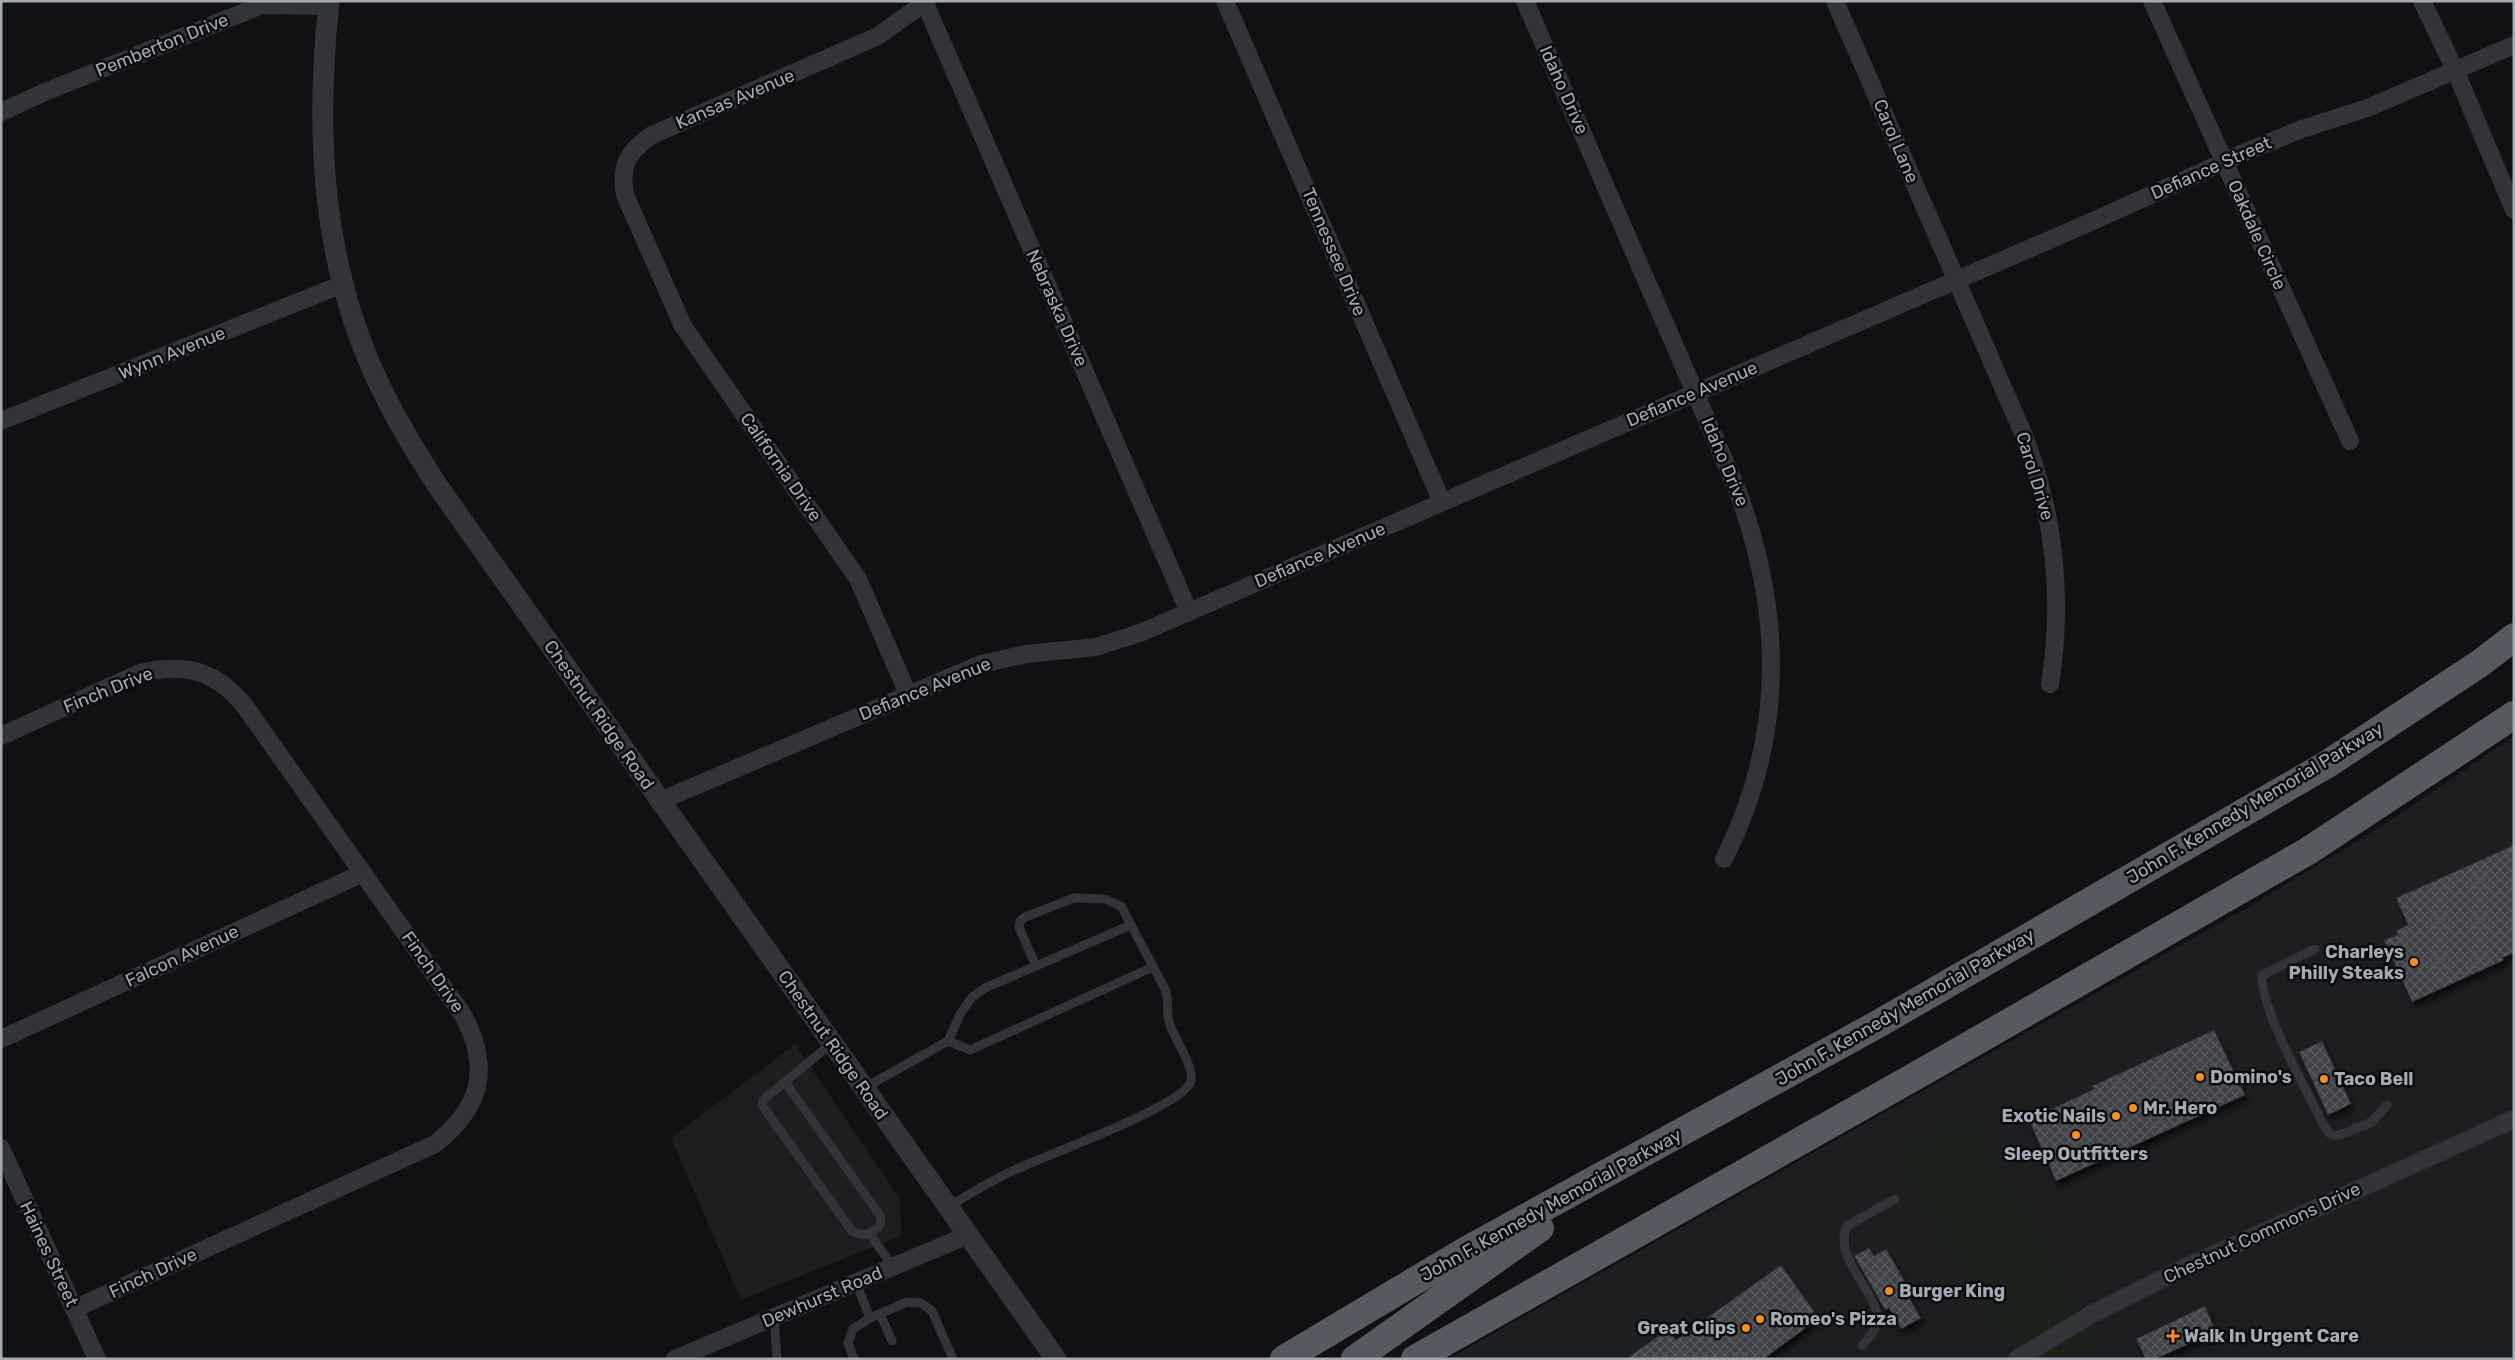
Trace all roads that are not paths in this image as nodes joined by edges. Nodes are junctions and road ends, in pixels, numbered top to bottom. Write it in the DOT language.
graph roads {
  1 [pos="1225,1"];
  2 [pos="1525,1"];
  3 [pos="1836,1"];
  4 [pos="2152,1"];
  5 [pos="2422,1"];
  6 [pos="926,2"];
  7 [pos="328,4"];
  8 [pos="2514,45"];
  9 [pos="2455,70"];
  10 [pos="1,112"];
  11 [pos="2224,161"];
  12 [pos="2514,210"];
  13 [pos="647,244"];
  14 [pos="1964,277"];
  15 [pos="342,284"];
  16 [pos="1696,393"];
  17 [pos="1,421"];
  18 [pos="2350,442"];
  19 [pos="1442,502"];
  20 [pos="1189,612"];
  21 [pos="2514,637"];
  22 [pos="2050,684"];
  23 [pos="908,694"];
  24 [pos="2514,715"];
  25 [pos="1,736"];
  26 [pos="660,801"];
  27 [pos="1724,859"];
  28 [pos="363,873"];
  29 [pos="1131,925"];
  30 [pos="2315,949"];
  31 [pos="1036,966"];
  32 [pos="1153,966"];
  33 [pos="1,1039"];
  34 [pos="948,1041"];
  35 [pos="832,1043"];
  36 [pos="785,1082"];
  37 [pos="864,1088"];
  38 [pos="2387,1105"];
  39 [pos="2514,1119"];
  40 [pos="1682,1132"];
  41 [pos="1,1148"];
  42 [pos="1896,1199"];
  43 [pos="948,1207"];
  44 [pos="870,1234"];
  45 [pos="968,1236"];
  46 [pos="893,1267"];
  47 [pos="856,1283"];
  48 [pos="74,1309"];
  49 [pos="880,1314"];
  50 [pos="774,1317"];
  51 [pos="870,1318"];
  52 [pos="892,1341"];
  53 [pos="1862,1345"];
  54 [pos="97,1359"];
  55 [pos="675,1359"];
  56 [pos="777,1359"];
  57 [pos="854,1359"];
  58 [pos="953,1359"];
  59 [pos="1056,1359"];
  60 [pos="1284,1359"];
  61 [pos="1355,1359"];
  62 [pos="1415,1359"];
  63 [pos="2017,1359"];
  1 -- 19 [label="street, Tennessee Drive"];
  2 -- 16 [label="street, Idaho Drive"];
  3 -- 14 [label="street, Carol Lane"];
  4 -- 11 [label="street, Oakdale Circle"];
  5 -- 9 [label="street"];
  6 -- 13 [label="street, Kansas Avenue"];
  6 -- 20 [label="street, Nebraska Drive"];
  7 -- 10 [label="street, Pemberton Drive"];
  7 -- 15 [label="street, Chestnut Ridge Road"];
  8 -- 9 [label="street, Defiance Street"];
  9 -- 11 [label="street, Defiance Street"];
  9 -- 12 [label="street"];
  11 -- 14 [label="street, Defiance Street"];
  11 -- 18 [label="street, Oakdale Circle"];
  13 -- 23 [label="street, California Drive"];
  14 -- 16 [label="street, Defiance Avenue"];
  14 -- 22 [label="street, Carol Drive"];
  15 -- 17 [label="street, Wynn Avenue"];
  15 -- 26 [label="street, Chestnut Ridge Road"];
  16 -- 19 [label="street, Defiance Avenue"];
  16 -- 27 [label="street, Idaho Drive"];
  19 -- 20 [label="street, Defiance Avenue"];
  20 -- 23 [label="street, Defiance Avenue"];
  21 -- 40 [label="highway, John F. Kennedy Memorial Parkway"];
  23 -- 26 [label="street, Defiance Avenue"];
  24 -- 62 [label="highway"];
  25 -- 28 [label="street, Finch Drive"];
  26 -- 35 [label="street, Chestnut Ridge Road"];
  28 -- 33 [label="street, Falcon Avenue"];
  28 -- 48 [label="street, Finch Drive"];
  29 -- 31 [label="lane"];
  29 -- 31 [label="lane"];
  29 -- 32 [label="lane"];
  30 -- 38 [label="lane"];
  31 -- 34 [label="lane"];
  32 -- 34 [label="lane"];
  32 -- 43 [label="lane"];
  34 -- 37 [label="lane"];
  35 -- 36 [label="lane"];
  35 -- 37 [label="street, Chestnut Ridge Road"];
  36 -- 44 [label="lane"];
  36 -- 44 [label="lane"];
  37 -- 43 [label="street, Chestnut Ridge Road"];
  39 -- 63 [label="street, Chestnut Commons Drive"];
  40 -- 60 [label="highway, John F. Kennedy Memorial Parkway"];
  40 -- 61 [label="highway"];
  41 -- 48 [label="street, Haines Street"];
  42 -- 53 [label="lane"];
  43 -- 45 [label="street, Chestnut Ridge Road"];
  44 -- 46 [label="lane"];
  45 -- 46 [label="street, Dewhurst Road"];
  45 -- 59 [label="street, Chestnut Ridge Road"];
  46 -- 47 [label="street, Dewhurst Road"];
  47 -- 50 [label="street, Dewhurst Road"];
  47 -- 51 [label="lane"];
  48 -- 54 [label="street, Haines Street"];
  49 -- 51 [label="lane"];
  49 -- 52 [label="lane"];
  49 -- 58 [label="lane"];
  50 -- 55 [label="street, Dewhurst Road"];
  50 -- 56 [label="lane"];
  51 -- 57 [label="lane"];
}
